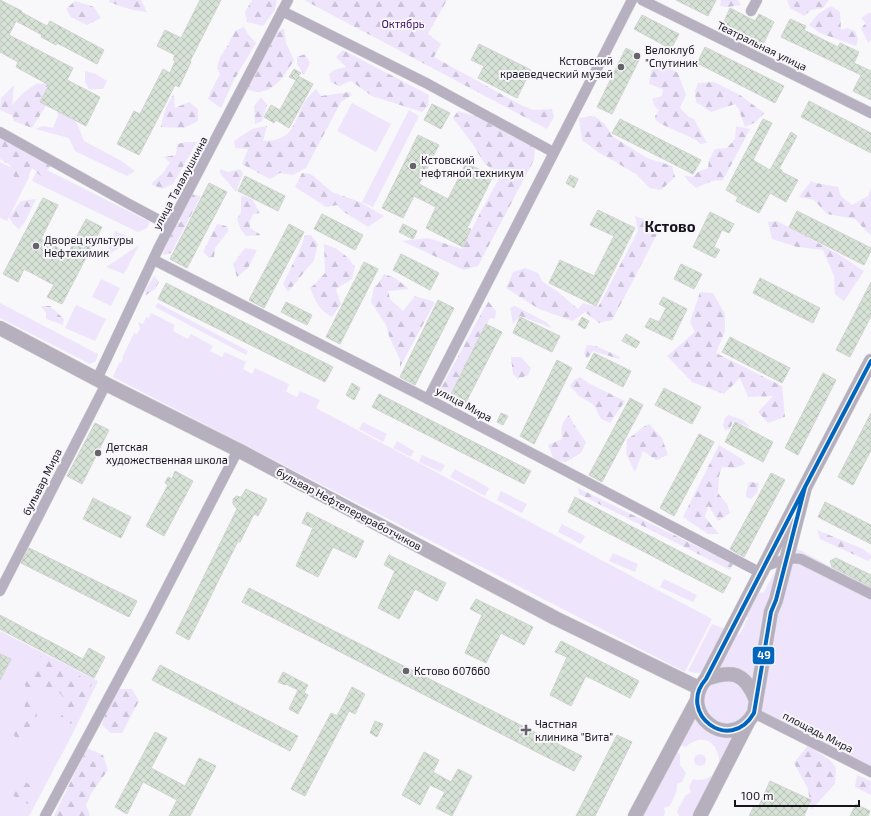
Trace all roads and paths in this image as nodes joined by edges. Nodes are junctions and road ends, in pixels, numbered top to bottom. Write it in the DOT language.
graph roads {
  1 [pos="288,0"];
  2 [pos="632,0"];
  3 [pos="642,0"];
  4 [pos="757,0"];
  5 [pos="282,11"];
  6 [pos="751,11"];
  7 [pos="871,113"];
  8 [pos="0,132"];
  9 [pos="554,152"];
  10 [pos="171,224"];
  11 [pos="154,260"];
  12 [pos="0,328"];
  13 [pos="871,361"];
  14 [pos="101,382"];
  15 [pos="428,399"];
  16 [pos="238,450"];
  17 [pos="805,487"];
  18 [pos="786,559"];
  19 [pos="763,570"];
  20 [pos="752,590"];
  21 [pos="0,591"];
  22 [pos="871,594"];
  23 [pos="771,612"];
  24 [pos="701,689"];
  25 [pos="755,698"];
  26 [pos="751,717"];
  27 [pos="871,772"];
  28 [pos="45,816"];
  29 [pos="636,816"];
  30 [pos="700,816"];
  1 -- 5 [label="street, улица Талалушкина"];
  2 -- 9 [label="street"];
  3 -- 7 [label="street, Театральная улица"];
  4 -- 6 [label="street"];
  5 -- 9 [label="street"];
  5 -- 10 [label="street, улица Талалушкина"];
  8 -- 10 [label="street"];
  9 -- 15 [label="street"];
  10 -- 11 [label="street, улица Талалушкина"];
  11 -- 14 [label="street, улица Талалушкина"];
  11 -- 15 [label="street, улица Мира"];
  12 -- 14 [label="street, бульвар Нефтепереработчиков"];
  13 -- 17 [label="street"];
  14 -- 16 [label="street, бульвар Нефтепереработчиков"];
  14 -- 21 [label="street, бульвар Мира"];
  15 -- 19 [label="street, улица Мира"];
  16 -- 24 [label="street, бульвар Нефтепереработчиков"];
  16 -- 28 [label="street"];
  17 -- 18 [label="street"];
  17 -- 19 [label="street"];
  18 -- 19 [label="street"];
  18 -- 22 [label="street"];
  18 -- 23 [label="street"];
  19 -- 20 [label="street"];
  20 -- 23 [label="street"];
  20 -- 24 [label="street"];
  23 -- 25 [label="street"];
  24 -- 25 [label="street"];
  24 -- 26 [label="street"];
  24 -- 29 [label="street"];
  25 -- 26 [label="street"];
  26 -- 27 [label="street, площадь Мира"];
  26 -- 30 [label="street"];
}
